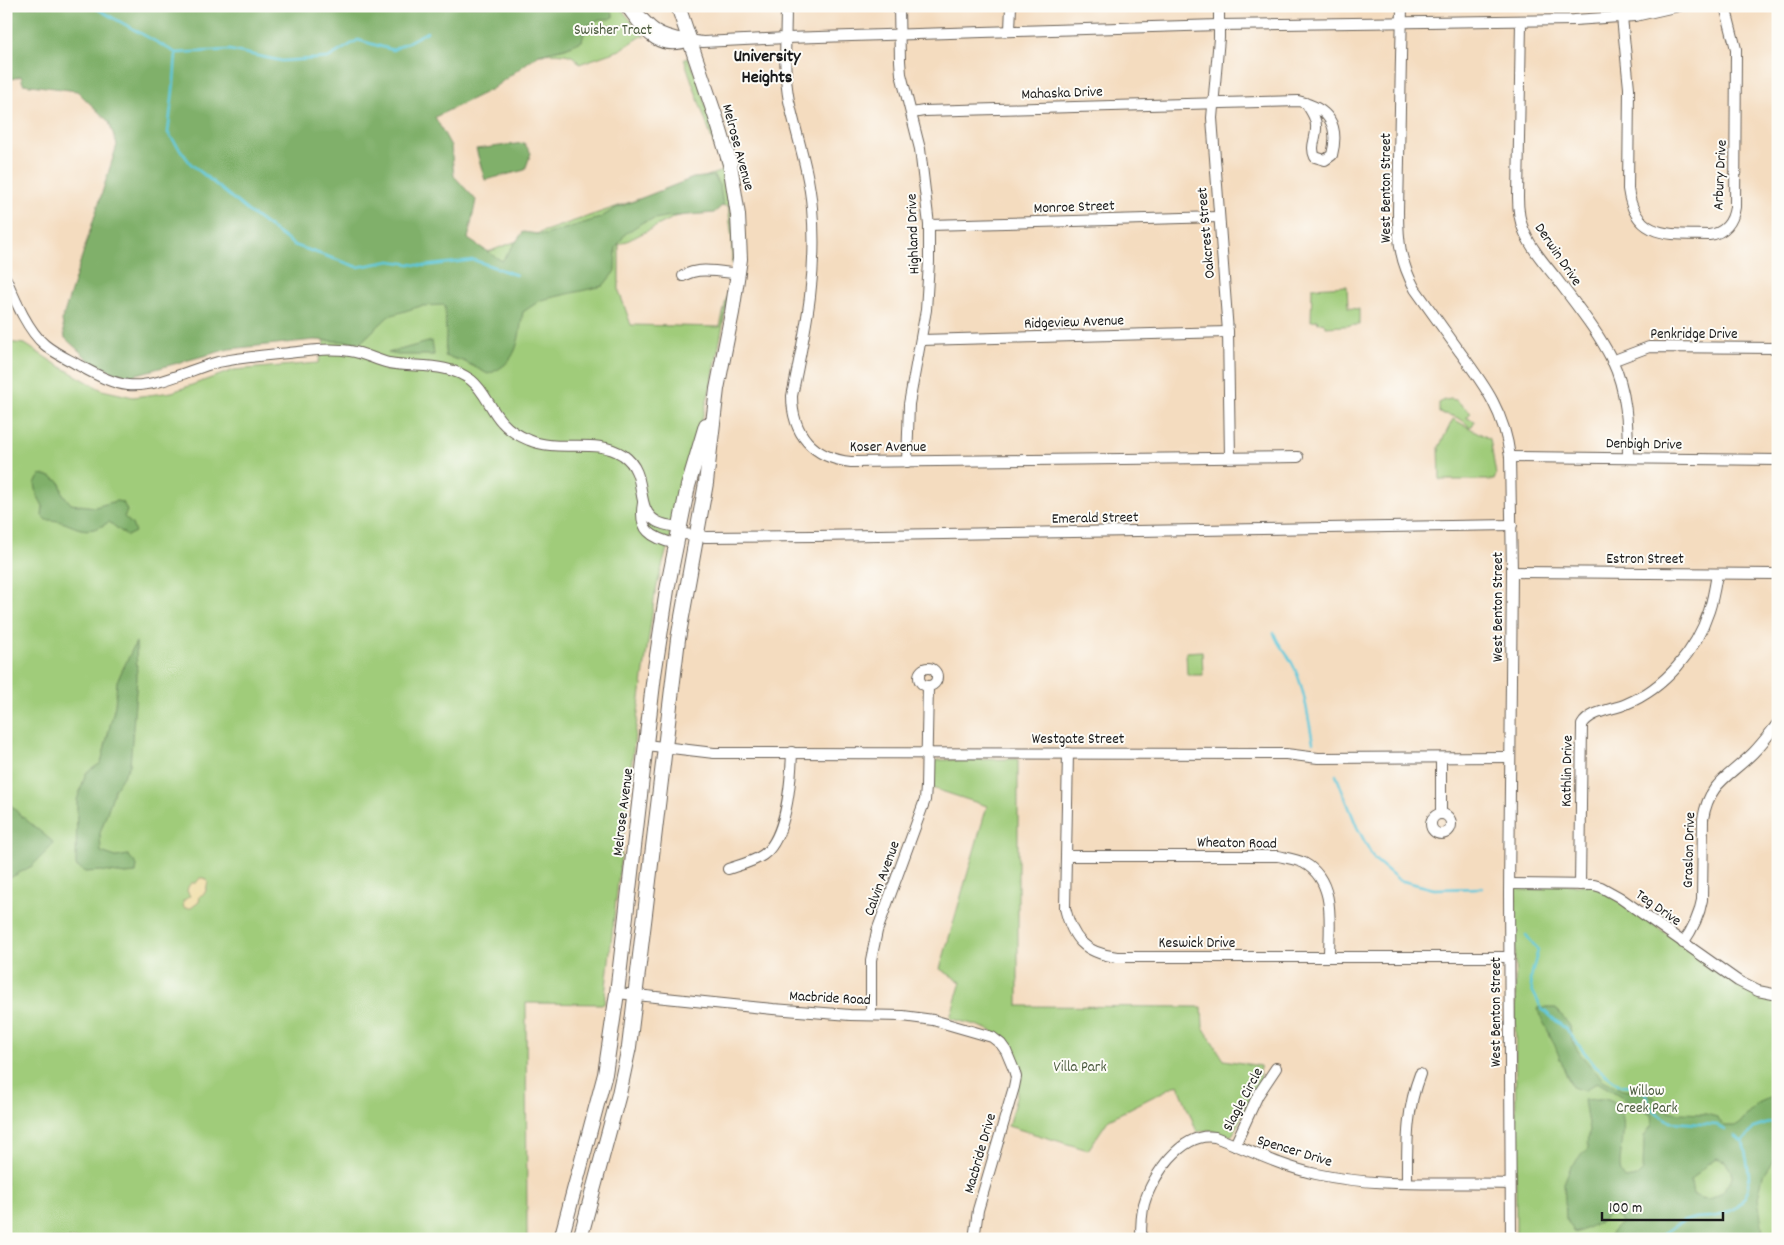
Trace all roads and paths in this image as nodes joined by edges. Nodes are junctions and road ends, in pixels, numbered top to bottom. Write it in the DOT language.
graph roads {
  1 [pos="626,6"];
  2 [pos="678,6"];
  3 [pos="786,6"];
  4 [pos="899,6"];
  5 [pos="1011,6"];
  6 [pos="1219,6"];
  7 [pos="1402,6"];
  8 [pos="1679,6"];
  9 [pos="1725,6"];
  10 [pos="1622,17"];
  11 [pos="1521,22"];
  12 [pos="1402,24"];
  13 [pos="1219,25"];
  14 [pos="1010,30"];
  15 [pos="899,34"];
  16 [pos="786,38"];
  17 [pos="690,41"];
  18 [pos="1212,102"];
  19 [pos="1306,103"];
  20 [pos="912,113"];
  21 [pos="1219,217"];
  22 [pos="929,225"];
  23 [pos="739,274"];
  24 [pos="682,276"];
  25 [pos="6,280"];
  26 [pos="1228,332"];
  27 [pos="921,340"];
  28 [pos="1778,348"];
  29 [pos="1612,361"];
  30 [pos="717,389"];
  31 [pos="1230,457"];
  32 [pos="1298,457"];
  33 [pos="1510,457"];
  34 [pos="1628,458"];
  35 [pos="1778,460"];
  36 [pos="907,462"];
  37 [pos="643,502"];
  38 [pos="1512,525"];
  39 [pos="677,535"];
  40 [pos="696,536"];
  41 [pos="1512,572"];
  42 [pos="1717,574"];
  43 [pos="1778,574"];
  44 [pos="928,686"];
  45 [pos="1778,723"];
  46 [pos="646,745"];
  47 [pos="665,747"];
  48 [pos="792,752"];
  49 [pos="927,753"];
  50 [pos="1068,753"];
  51 [pos="1510,757"];
  52 [pos="1441,758"];
  53 [pos="1441,813"];
  54 [pos="1067,856"];
  55 [pos="728,869"];
  56 [pos="1510,884"];
  57 [pos="1580,885"];
  58 [pos="1683,943"];
  59 [pos="1329,957"];
  60 [pos="1510,957"];
  61 [pos="617,993"];
  62 [pos="636,995"];
  63 [pos="1778,995"];
  64 [pos="870,1015"];
  65 [pos="1276,1068"];
  66 [pos="1420,1074"];
  67 [pos="1016,1076"];
  68 [pos="1235,1145"];
  69 [pos="1407,1183"];
  70 [pos="1510,1184"];
  71 [pos="561,1239"];
  72 [pos="580,1239"];
  73 [pos="974,1239"];
  74 [pos="1141,1239"];
  75 [pos="1511,1239"];
  1 -- 17 [label="street"];
  2 -- 17 [label="main road, Melrose Avenue"];
  3 -- 16 [label="street, Koser Avenue"];
  4 -- 15 [label="street, Highland Drive"];
  5 -- 14 [label="street"];
  6 -- 13 [label="street, Oakcrest Street"];
  7 -- 12 [label="street, West Benton Street"];
  8 -- 10 [label="street"];
  9 -- 10 [label="street, Arbury Drive"];
  10 -- 11 [label="street"];
  11 -- 12 [label="street"];
  11 -- 29 [label="street, Derwin Drive"];
  12 -- 13 [label="street"];
  12 -- 33 [label="street, West Benton Street"];
  13 -- 14 [label="street"];
  13 -- 18 [label="street, Oakcrest Street"];
  14 -- 15 [label="street"];
  15 -- 16 [label="street"];
  15 -- 20 [label="street, Highland Drive"];
  16 -- 17 [label="street"];
  16 -- 36 [label="street, Koser Avenue"];
  17 -- 23 [label="main road, Melrose Avenue"];
  18 -- 19 [label="street, Mahaska Drive"];
  18 -- 20 [label="street, Mahaska Drive"];
  18 -- 21 [label="street, Oakcrest Street"];
  19 -- 19 [label="street"];
  20 -- 22 [label="street, Highland Drive"];
  21 -- 22 [label="street, Monroe Street"];
  21 -- 26 [label="street, Oakcrest Street"];
  22 -- 27 [label="street, Highland Drive"];
  23 -- 24 [label="street"];
  23 -- 30 [label="main road, Melrose Avenue"];
  25 -- 37 [label="street"];
  26 -- 27 [label="street, Ridgeview Avenue"];
  26 -- 31 [label="street, Oakcrest Street"];
  27 -- 36 [label="street, Highland Drive"];
  28 -- 29 [label="street, Penkridge Drive"];
  29 -- 34 [label="street, Derwin Drive"];
  30 -- 39 [label="main road, Melrose Avenue"];
  30 -- 40 [label="main road, Melrose Avenue"];
  31 -- 32 [label="street, Koser Avenue"];
  31 -- 36 [label="street, Koser Avenue"];
  33 -- 34 [label="street, Denbigh Drive"];
  33 -- 38 [label="street, West Benton Street"];
  34 -- 35 [label="street, Denbigh Drive"];
  37 -- 39 [label="street"];
  37 -- 39 [label="street"];
  38 -- 40 [label="street, Emerald Street"];
  38 -- 41 [label="street, West Benton Street"];
  39 -- 40 [label="street, Emerald Street"];
  39 -- 46 [label="main road, Melrose Avenue"];
  40 -- 47 [label="main road, Melrose Avenue"];
  41 -- 42 [label="street, Estron Street"];
  41 -- 51 [label="street, West Benton Street"];
  42 -- 43 [label="street, Estron Street"];
  42 -- 57 [label="street, Kathlin Drive"];
  44 -- 49 [label="street, Calvin Avenue"];
  45 -- 58 [label="street, Graslon Drive"];
  46 -- 47 [label="street, Westgate Street"];
  46 -- 61 [label="main road, Melrose Avenue"];
  47 -- 48 [label="street, Westgate Street"];
  47 -- 62 [label="main road, Melrose Avenue"];
  48 -- 49 [label="street, Westgate Street"];
  48 -- 55 [label="street"];
  49 -- 50 [label="street, Westgate Street"];
  49 -- 64 [label="street, Calvin Avenue"];
  50 -- 52 [label="street, Westgate Street"];
  50 -- 54 [label="street, Keswick Drive"];
  51 -- 52 [label="street, Westgate Street"];
  51 -- 56 [label="street, West Benton Street"];
  52 -- 53 [label="street"];
  54 -- 59 [label="street, Wheaton Road"];
  54 -- 59 [label="street, Keswick Drive"];
  56 -- 57 [label="street, Teg Drive"];
  56 -- 60 [label="street, West Benton Street"];
  57 -- 58 [label="street, Teg Drive"];
  58 -- 63 [label="street, Teg Drive"];
  59 -- 60 [label="street, Keswick Drive"];
  60 -- 70 [label="street, West Benton Street"];
  61 -- 62 [label="street, Macbride Road"];
  61 -- 71 [label="main road, Melrose Avenue"];
  62 -- 64 [label="street, Macbride Road"];
  62 -- 72 [label="main road, Melrose Avenue"];
  64 -- 67 [label="street, Macbride Road"];
  65 -- 68 [label="street, Slagle Circle"];
  66 -- 69 [label="street"];
  67 -- 73 [label="street, Macbride Drive"];
  68 -- 69 [label="street, Spencer Drive"];
  68 -- 74 [label="street, Spencer Drive"];
  69 -- 70 [label="street, Spencer Drive"];
  70 -- 75 [label="street, West Benton Street"];
}
